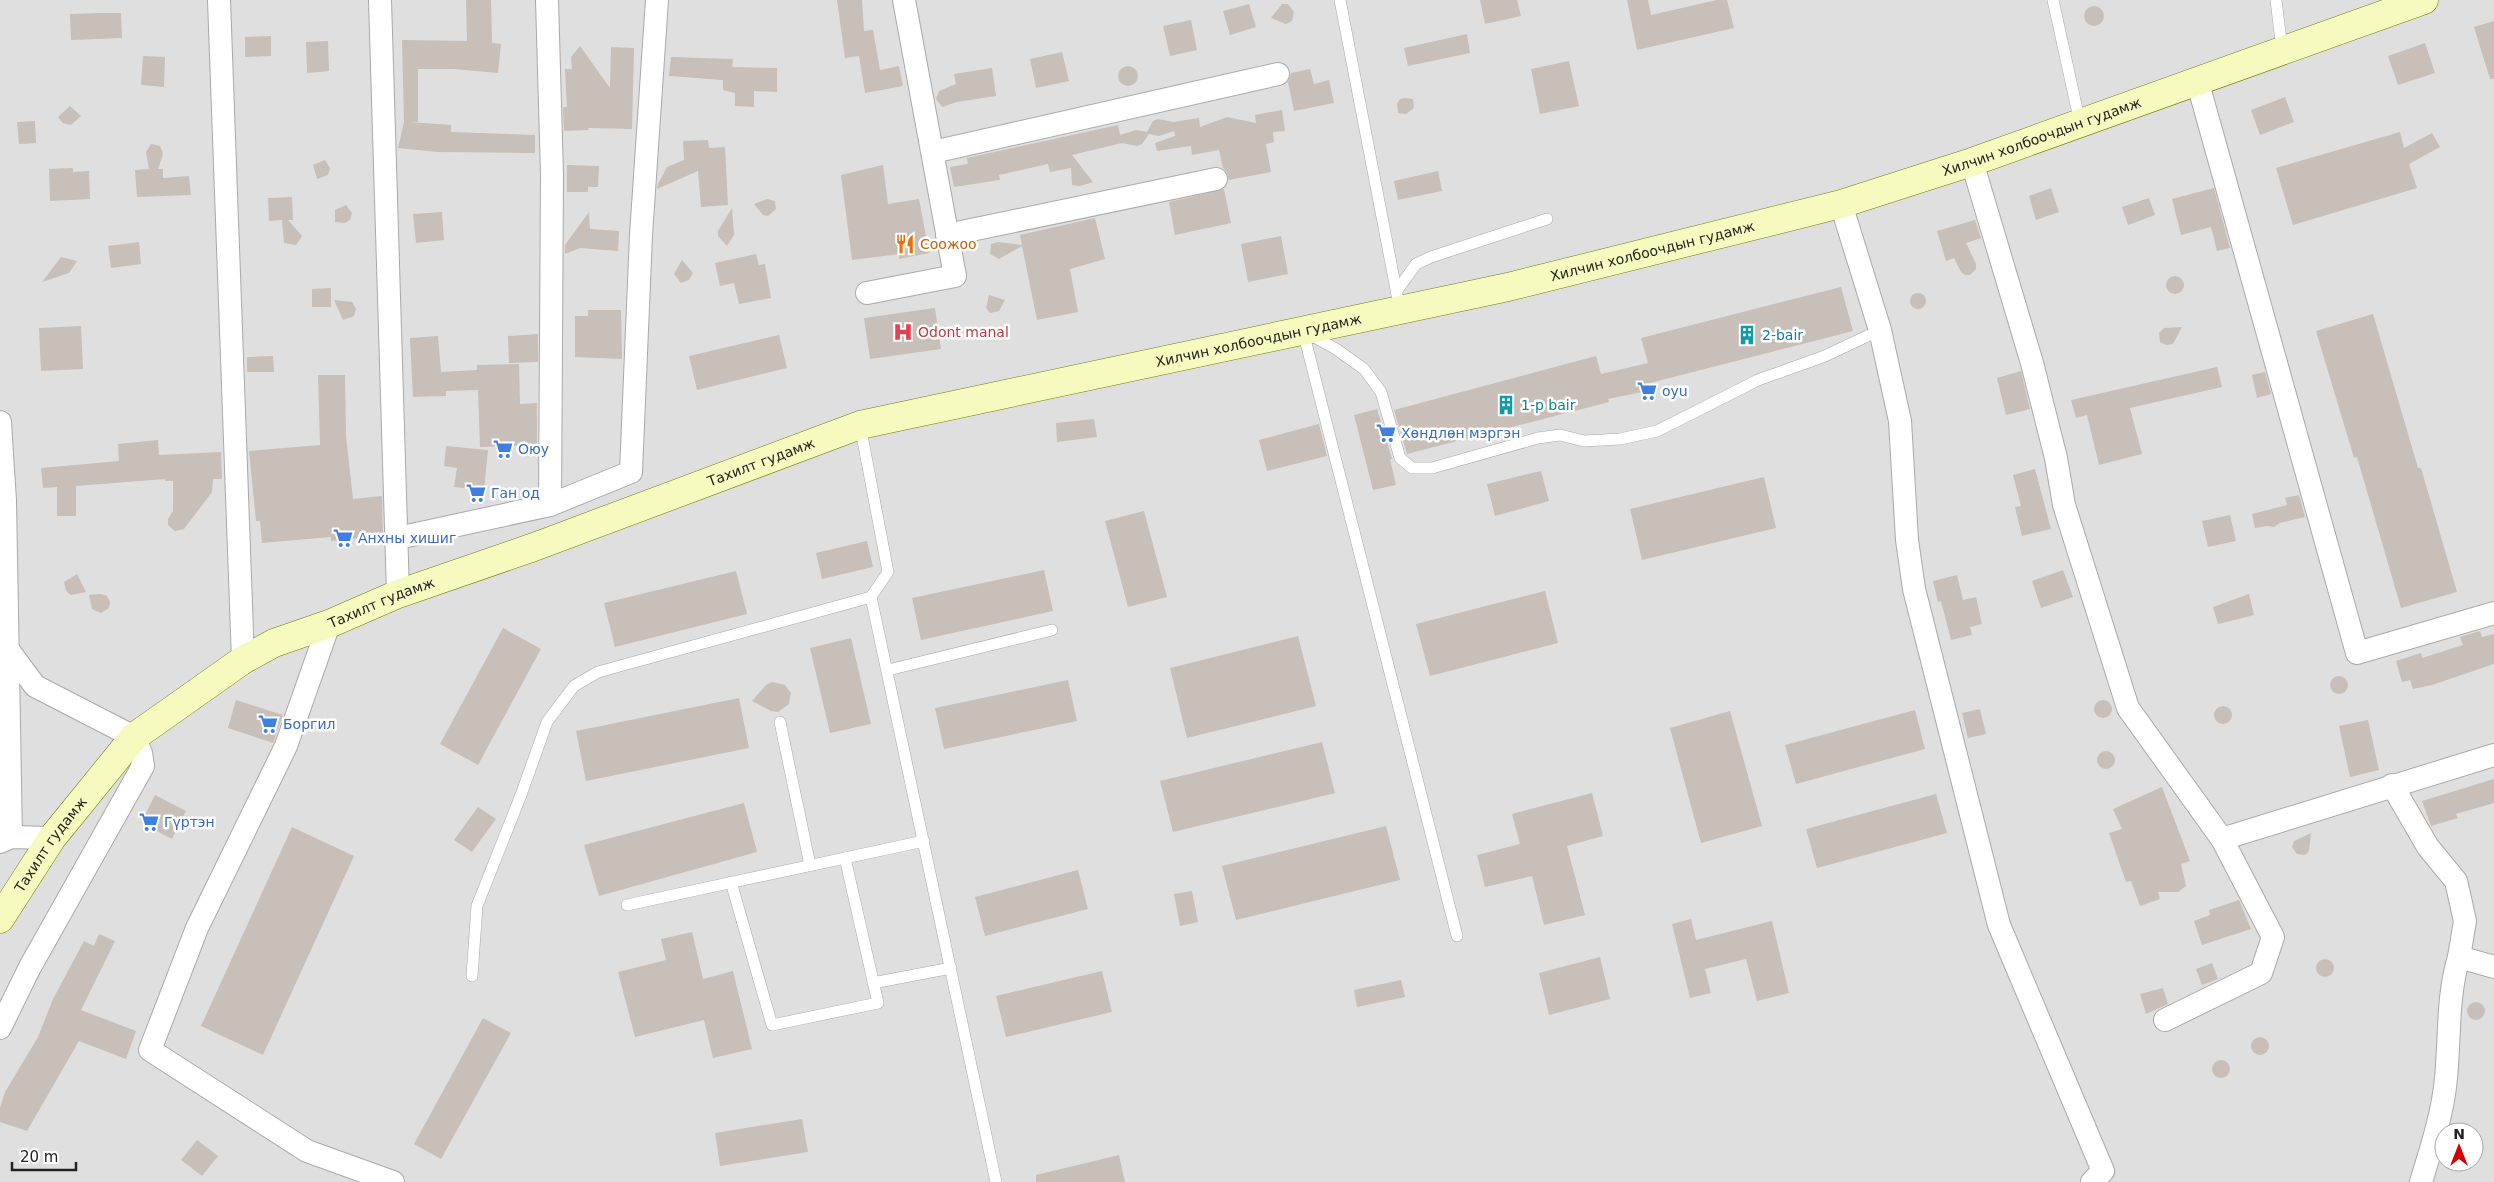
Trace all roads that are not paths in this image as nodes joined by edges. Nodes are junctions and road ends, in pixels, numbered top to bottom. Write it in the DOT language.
graph roads {
  1 [pos="219,0"];
  2 [pos="380,0"];
  3 [pos="547,0"];
  4 [pos="657,0"];
  5 [pos="904,0"];
  6 [pos="1340,0"];
  7 [pos="2053,0"];
  8 [pos="2276,0"];
  9 [pos="2424,0"];
  10 [pos="2282,52"];
  11 [pos="1278,74"];
  12 [pos="2197,80"];
  13 [pos="2080,123"];
  14 [pos="933,152"];
  15 [pos="1972,162"];
  16 [pos="1216,179"];
  17 [pos="1841,204"];
  18 [pos="1547,219"];
  19 [pos="947,235"];
  20 [pos="867,293"];
  21 [pos="1398,301"];
  22 [pos="1880,330"];
  23 [pos="1303,331"];
  24 [pos="0,422"];
  25 [pos="860,425"];
  26 [pos="3,498"];
  27 [pos="550,506"];
  28 [pos="398,538"];
  29 [pos="398,594"];
  30 [pos="871,597"];
  31 [pos="2494,613"];
  32 [pos="330,624"];
  33 [pos="1052,630"];
  34 [pos="9,651"];
  35 [pos="243,660"];
  36 [pos="888,670"];
  37 [pos="780,722"];
  38 [pos="134,737"];
  39 [pos="2494,755"];
  40 [pos="2392,785"];
  41 [pos="52,838"];
  42 [pos="6,839"];
  43 [pos="924,840"];
  44 [pos="2222,840"];
  45 [pos="845,858"];
  46 [pos="810,865"];
  47 [pos="731,882"];
  48 [pos="627,905"];
  49 [pos="0,919"];
  50 [pos="1456,936"];
  51 [pos="2459,957"];
  52 [pos="2494,967"];
  53 [pos="951,968"];
  54 [pos="472,976"];
  55 [pos="873,983"];
  56 [pos="2165,1020"];
  57 [pos="0,1028"];
  58 [pos="2099,1178"];
  59 [pos="393,1182"];
  60 [pos="996,1182"];
  61 [pos="2421,1182"];
  1 -- 35 [label="street"];
  2 -- 28 [label="street"];
  3 -- 27 [label="street"];
  4 -- 27 [label="street"];
  5 -- 14 [label="street"];
  6 -- 21 [label="lane"];
  7 -- 13 [label="lane"];
  8 -- 10 [label="lane"];
  9 -- 10 [label="main road, Хилчин холбоочдын гудамж"];
  10 -- 12 [label="main road, Хилчин холбоочдын гудамж"];
  11 -- 14 [label="street"];
  12 -- 13 [label="main road, Хилчин холбоочдын гудамж"];
  12 -- 31 [label="street"];
  13 -- 15 [label="main road, Хилчин холбоочдын гудамж"];
  14 -- 19 [label="street"];
  15 -- 17 [label="main road, Хилчин холбоочдын гудамж"];
  15 -- 44 [label="street"];
  16 -- 19 [label="street"];
  17 -- 21 [label="main road, Хилчин холбоочдын гудамж"];
  17 -- 22 [label="street"];
  18 -- 21 [label="lane"];
  19 -- 20 [label="street"];
  21 -- 23 [label="main road, Хилчин холбоочдын гудамж"];
  22 -- 23 [label="lane"];
  22 -- 58 [label="street"];
  23 -- 25 [label="main road, Хилчин холбоочдын гудамж"];
  23 -- 50 [label="lane"];
  24 -- 26 [label="street"];
  25 -- 29 [label="main road, Тахилт гудамж"];
  25 -- 30 [label="lane"];
  26 -- 34 [label="street"];
  27 -- 28 [label="street"];
  28 -- 29 [label="street"];
  29 -- 32 [label="main road, Тахилт гудамж"];
  30 -- 36 [label="lane"];
  30 -- 54 [label="lane"];
  32 -- 35 [label="main road, Тахилт гудамж"];
  32 -- 59 [label="street"];
  33 -- 36 [label="lane"];
  34 -- 38 [label="street"];
  34 -- 42 [label="street"];
  35 -- 38 [label="main road, Тахилт гудамж"];
  36 -- 43 [label="lane"];
  37 -- 46 [label="lane"];
  38 -- 41 [label="main road, Тахилт гудамж"];
  38 -- 57 [label="street"];
  39 -- 40 [label="street"];
  40 -- 44 [label="street"];
  40 -- 51 [label="street"];
  41 -- 42 [label="street"];
  41 -- 49 [label="main road, Тахилт гудамж"];
  43 -- 45 [label="lane"];
  43 -- 53 [label="lane"];
  44 -- 56 [label="street"];
  45 -- 46 [label="lane"];
  45 -- 55 [label="lane"];
  46 -- 47 [label="lane"];
  47 -- 48 [label="lane"];
  47 -- 55 [label="lane"];
  51 -- 52 [label="street"];
  51 -- 61 [label="street"];
  53 -- 55 [label="lane"];
  53 -- 60 [label="lane"];
}
